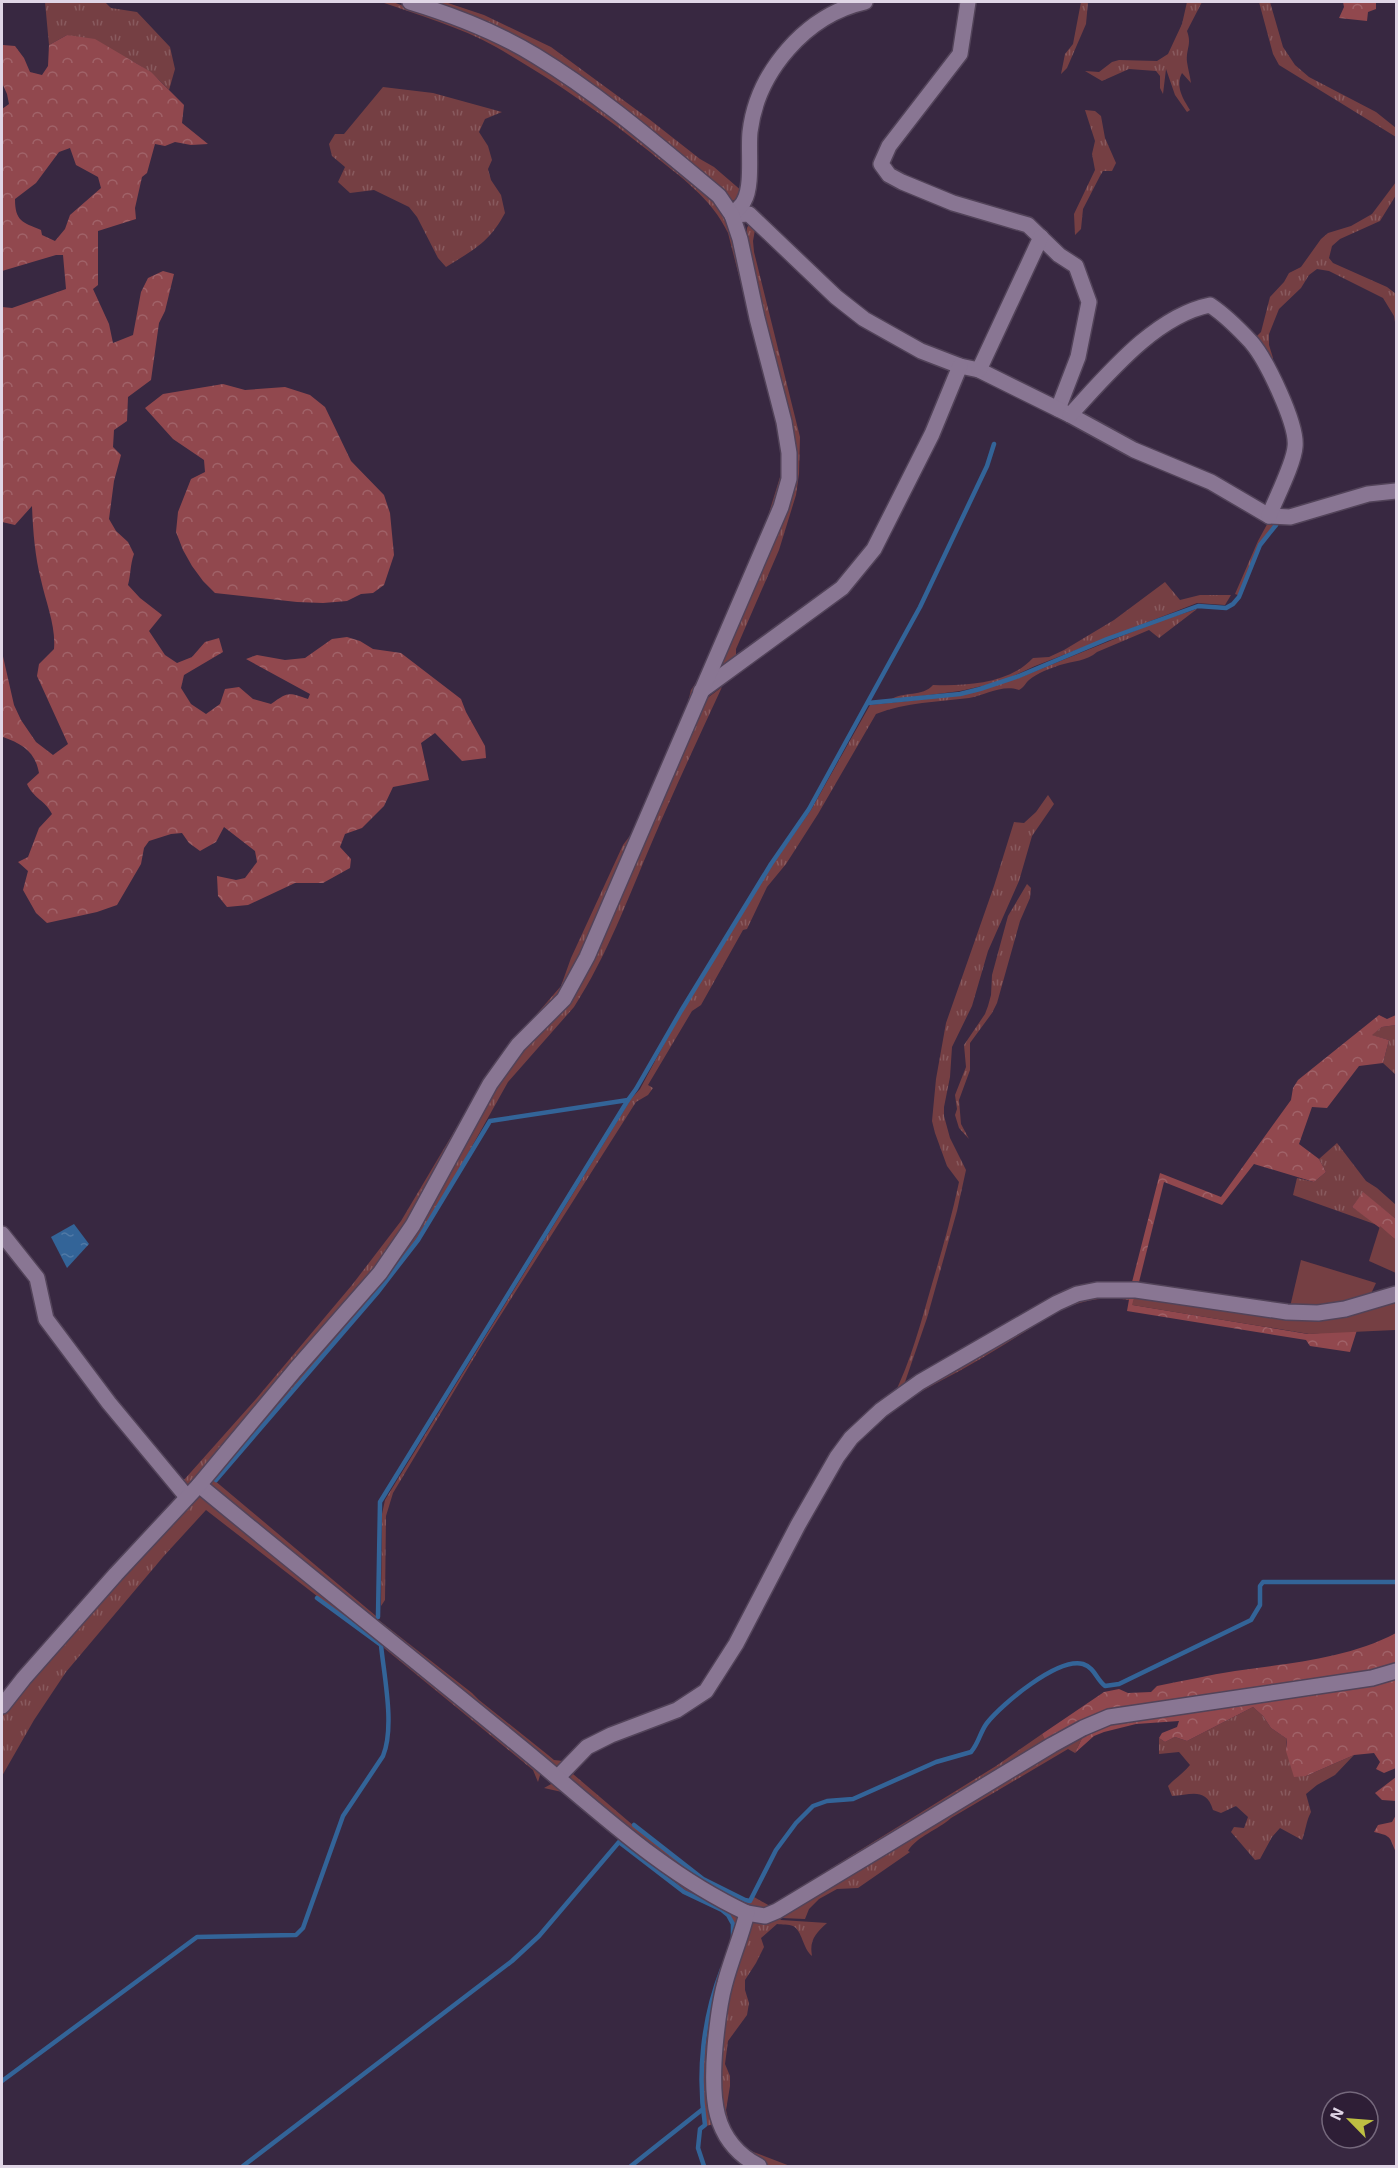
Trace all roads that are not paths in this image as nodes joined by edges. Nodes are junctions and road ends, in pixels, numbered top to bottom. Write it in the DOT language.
graph roads {
  1 [pos="410,2"];
  2 [pos="865,2"];
  3 [pos="968,2"];
  4 [pos="732,215"];
  5 [pos="1041,237"];
  6 [pos="960,366"];
  7 [pos="979,370"];
  8 [pos="1064,412"];
  9 [pos="1396,490"];
  10 [pos="1269,516"];
  11 [pos="701,691"];
  12 [pos="2,1234"];
  13 [pos="1396,1294"];
  14 [pos="199,1485"];
  15 [pos="187,1497"];
  16 [pos="1396,1671"];
  17 [pos="2,1706"];
  18 [pos="558,1778"];
  19 [pos="747,1913"];
  20 [pos="759,2166"];
  1 -- 4 [label="street"];
  2 -- 4 [label="street"];
  3 -- 5 [label="street"];
  4 -- 6 [label="street"];
  4 -- 11 [label="street"];
  5 -- 7 [label="street"];
  5 -- 8 [label="street"];
  6 -- 7 [label="street"];
  6 -- 11 [label="street"];
  7 -- 8 [label="street"];
  8 -- 10 [label="street"];
  8 -- 10 [label="street"];
  9 -- 10 [label="street"];
  11 -- 14 [label="street"];
  12 -- 15 [label="street"];
  13 -- 18 [label="street"];
  14 -- 15 [label="street"];
  14 -- 18 [label="street"];
  15 -- 17 [label="street"];
  16 -- 19 [label="street"];
  18 -- 19 [label="street"];
  19 -- 20 [label="street"];
}
